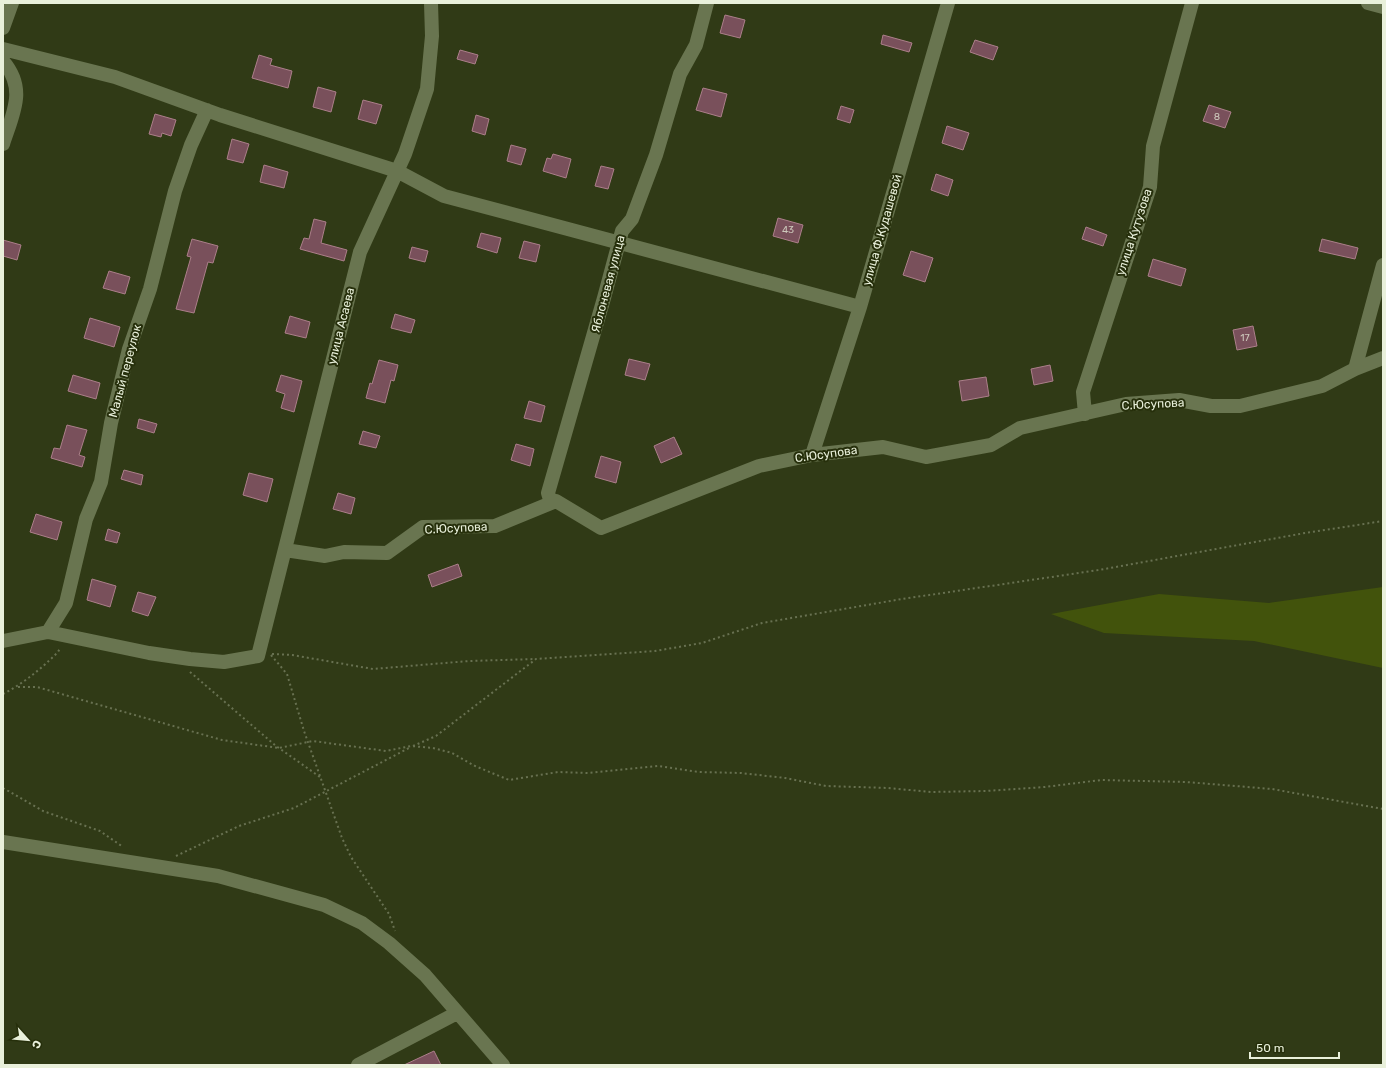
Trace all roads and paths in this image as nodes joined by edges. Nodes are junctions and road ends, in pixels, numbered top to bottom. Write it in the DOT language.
graph roads {
  1 [pos="12,3"];
  2 [pos="431,3"];
  3 [pos="708,3"];
  4 [pos="948,3"];
  5 [pos="1192,3"];
  6 [pos="1368,3"];
  7 [pos="1383,7"];
  8 [pos="3,28"];
  9 [pos="3,49"];
  10 [pos="3,61"];
  11 [pos="207,110"];
  12 [pos="3,144"];
  13 [pos="397,171"];
  14 [pos="618,242"];
  15 [pos="1383,265"];
  16 [pos="860,307"];
  17 [pos="1383,358"];
  18 [pos="1355,369"];
  19 [pos="1085,414"];
  20 [pos="812,455"];
  21 [pos="551,503"];
  22 [pos="1383,521"];
  23 [pos="285,550"];
  24 [pos="48,632"];
  25 [pos="65,636"];
  26 [pos="3,641"];
  27 [pos="265,655"];
  28 [pos="536,659"];
  29 [pos="184,668"];
  30 [pos="18,687"];
  31 [pos="3,694"];
  32 [pos="308,743"];
  33 [pos="411,746"];
  34 [pos="279,748"];
  35 [pos="320,777"];
  36 [pos="3,788"];
  37 [pos="325,791"];
  38 [pos="1383,809"];
  39 [pos="3,842"];
  40 [pos="138,863"];
  41 [pos="157,866"];
  42 [pos="389,943"];
  43 [pos="457,1013"];
  44 [pos="358,1065"];
  45 [pos="503,1065"];
  1 -- 8 [label="street"];
  2 -- 13 [label="street, улица Асаева"];
  3 -- 14 [label="street, Яблоневая улица"];
  4 -- 16 [label="street, улица Ф.Кудашевой"];
  5 -- 19 [label="street, улица Кутузова"];
  6 -- 7 [label="street"];
  9 -- 11 [label="street"];
  10 -- 12 [label="street"];
  11 -- 13 [label="street"];
  11 -- 24 [label="street, Малый переулок"];
  13 -- 14 [label="street"];
  13 -- 23 [label="street, улица Асаева"];
  14 -- 16 [label="street"];
  14 -- 21 [label="street, Яблоневая улица"];
  15 -- 18 [label="street"];
  16 -- 20 [label="street, улица Ф.Кудашевой"];
  17 -- 18 [label="street, С.Юсупова"];
  18 -- 19 [label="street, С.Юсупова"];
  19 -- 20 [label="street, С.Юсупова"];
  20 -- 21 [label="street, С.Юсупова"];
  21 -- 23 [label="street, С.Юсупова"];
  22 -- 28 [label="path"];
  23 -- 27 [label="street, улица Асаева"];
  24 -- 25 [label="street"];
  24 -- 26 [label="street"];
  25 -- 27 [label="street"];
  25 -- 30 [label="path"];
  27 -- 28 [label="path"];
  27 -- 32 [label="path"];
  28 -- 33 [label="path"];
  29 -- 34 [label="path"];
  30 -- 31 [label="path"];
  30 -- 34 [label="path"];
  32 -- 33 [label="path"];
  32 -- 34 [label="path"];
  32 -- 35 [label="path"];
  33 -- 37 [label="path"];
  33 -- 38 [label="path"];
  34 -- 35 [label="path"];
  35 -- 37 [label="path"];
  36 -- 40 [label="path"];
  37 -- 41 [label="path"];
  37 -- 42 [label="path"];
  39 -- 40 [label="street"];
  40 -- 41 [label="street"];
  41 -- 42 [label="street"];
  42 -- 43 [label="street"];
  43 -- 44 [label="street"];
  43 -- 45 [label="street"];
}
